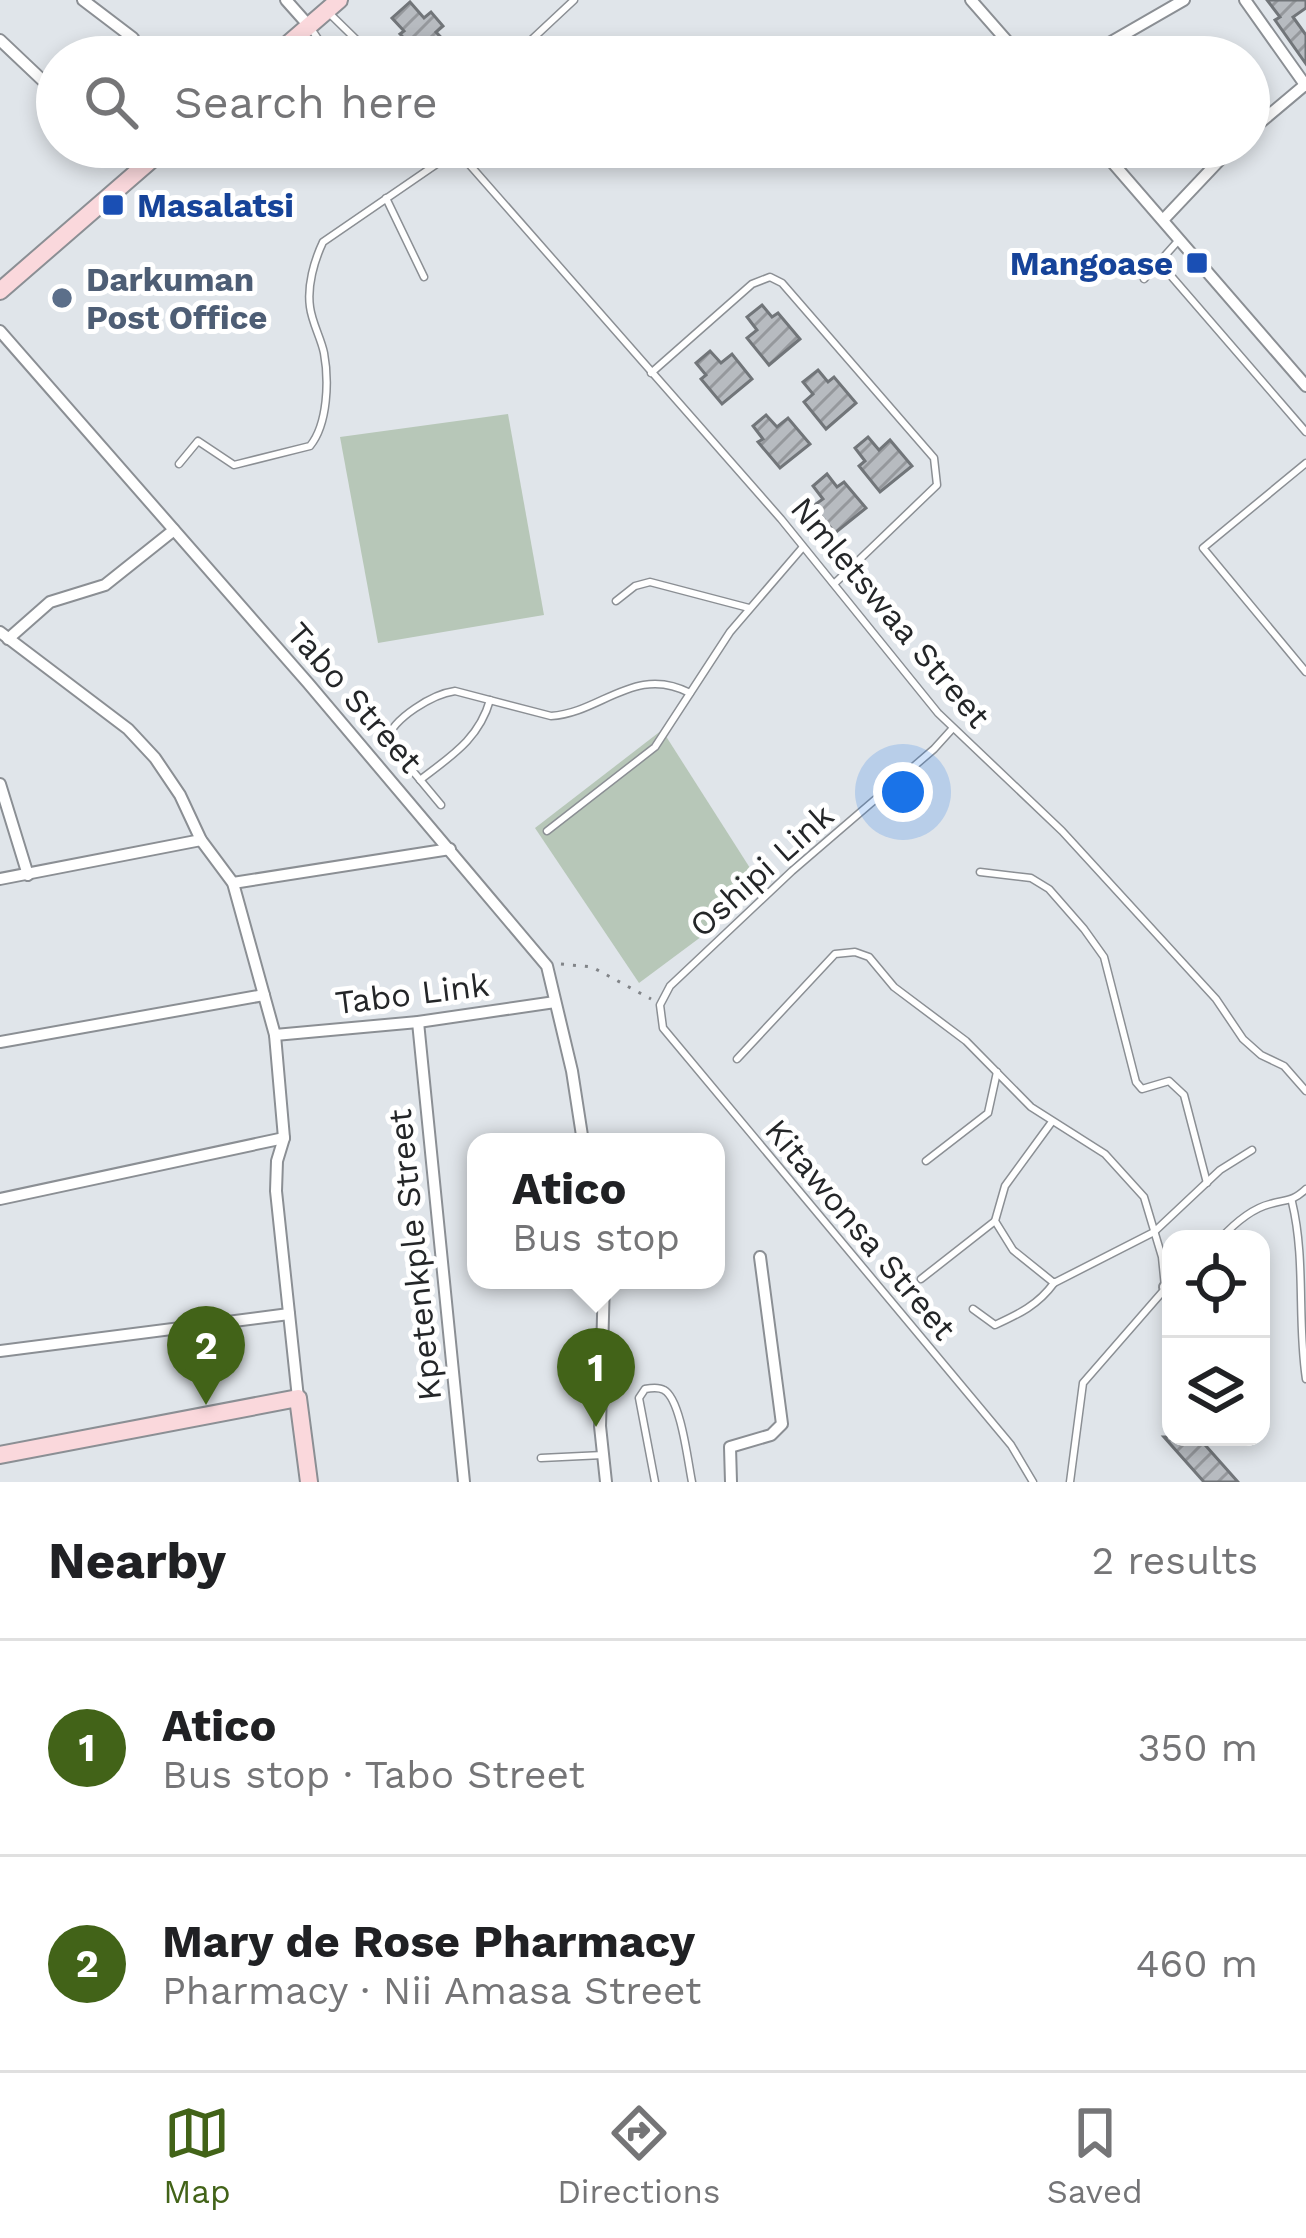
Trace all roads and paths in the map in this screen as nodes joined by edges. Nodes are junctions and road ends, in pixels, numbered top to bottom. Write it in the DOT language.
graph roads {
  1 [pos="83,0"];
  2 [pos="286,0"];
  3 [pos="574,0"];
  4 [pos="971,0"];
  5 [pos="1184,0"];
  6 [pos="1245,0"];
  7 [pos="333,5"];
  8 [pos="310,27"];
  9 [pos="130,36"];
  10 [pos="299,36"];
  11 [pos="316,36"];
  12 [pos="357,36"];
  13 [pos="535,36"];
  14 [pos="1003,36"];
  15 [pos="1121,36"];
  16 [pos="0,40"];
  17 [pos="36,74"];
  18 [pos="1306,85"];
  19 [pos="1270,115"];
  20 [pos="140,168"];
  21 [pos="428,168"];
  22 [pos="472,168"];
  23 [pos="1118,168"];
  24 [pos="1212,168"];
  25 [pos="386,198"];
  26 [pos="1163,220"];
  27 [pos="1179,239"];
  28 [pos="1160,262"];
  29 [pos="424,277"];
  30 [pos="1144,279"];
  31 [pos="0,291"];
  32 [pos="0,331"];
  33 [pos="651,373"];
  34 [pos="1306,386"];
  35 [pos="1306,432"];
  36 [pos="1306,463"];
  37 [pos="179,464"];
  38 [pos="174,530"];
  39 [pos="804,547"];
  40 [pos="834,584"];
  41 [pos="616,601"];
  42 [pos="749,608"];
  43 [pos="4,635"];
  44 [pos="1306,672"];
  45 [pos="690,693"];
  46 [pos="490,700"];
  47 [pos="953,728"];
  48 [pos="420,780"];
  49 [pos="0,784"];
  50 [pos="441,805"];
  51 [pos="547,831"];
  52 [pos="201,840"];
  53 [pos="450,849"];
  54 [pos="980,872"];
  55 [pos="28,875"];
  56 [pos="0,879"];
  57 [pos="232,883"];
  58 [pos="547,966"];
  59 [pos="264,995"];
  60 [pos="555,1002"];
  61 [pos="660,1004"];
  62 [pos="418,1022"];
  63 [pos="274,1035"];
  64 [pos="0,1042"];
  65 [pos="736,1059"];
  66 [pos="997,1072"];
  67 [pos="1306,1091"];
  68 [pos="1051,1123"];
  69 [pos="582,1133"];
  70 [pos="284,1138"];
  71 [pos="1252,1150"];
  72 [pos="926,1162"];
  73 [pos="1207,1183"];
  74 [pos="1306,1190"];
  75 [pos="0,1199"];
  76 [pos="1292,1202"];
  77 [pos="995,1221"];
  78 [pos="1228,1230"];
  79 [pos="1154,1232"];
  80 [pos="760,1257"];
  81 [pos="1162,1257"];
  82 [pos="921,1279"];
  83 [pos="1054,1283"];
  84 [pos="604,1289"];
  85 [pos="1162,1295"];
  86 [pos="973,1309"];
  87 [pos="289,1314"];
  88 [pos="0,1352"];
  89 [pos="1306,1379"];
  90 [pos="298,1398"];
  91 [pos="602,1455"];
  92 [pos="0,1456"];
  93 [pos="541,1458"];
  94 [pos="310,1482"];
  95 [pos="464,1482"];
  96 [pos="606,1482"];
  97 [pos="655,1482"];
  98 [pos="692,1482"];
  99 [pos="731,1482"];
  100 [pos="1033,1482"];
  101 [pos="1070,1482"];
  1 -- 9 [label="street"];
  2 -- 8 [label="street"];
  3 -- 13 [label="lane"];
  4 -- 14 [label="street"];
  5 -- 15 [label="street"];
  6 -- 18 [label="street"];
  7 -- 8 [label="street"];
  7 -- 12 [label="lane"];
  8 -- 10 [label="street"];
  8 -- 11 [label="lane"];
  16 -- 17 [label="street"];
  18 -- 19 [label="street"];
  20 -- 31 [label="street"];
  21 -- 25 [label="lane"];
  22 -- 33 [label="lane, Nmletswaa Street"];
  23 -- 26 [label="street"];
  24 -- 26 [label="street"];
  25 -- 29 [label="lane"];
  25 -- 37 [label="lane"];
  26 -- 27 [label="street"];
  27 -- 28 [label="lane"];
  27 -- 34 [label="street"];
  28 -- 30 [label="lane"];
  28 -- 35 [label="lane"];
  32 -- 38 [label="street, Tabo Street"];
  33 -- 39 [label="lane, Nmletswaa Street"];
  33 -- 40 [label="lane"];
  36 -- 44 [label="lane"];
  38 -- 43 [label="street"];
  38 -- 53 [label="street, Tabo Street"];
  39 -- 40 [label="lane, Nmletswaa Street"];
  39 -- 42 [label="lane"];
  40 -- 47 [label="lane, Nmletswaa Street"];
  41 -- 42 [label="lane"];
  42 -- 45 [label="lane"];
  43 -- 52 [label="street"];
  45 -- 46 [label="lane"];
  45 -- 51 [label="lane"];
  46 -- 48 [label="lane"];
  46 -- 48 [label="lane"];
  47 -- 61 [label="lane, Oshipi Link"];
  47 -- 67 [label="lane, Nmletswaa Street"];
  48 -- 50 [label="lane"];
  49 -- 55 [label="street"];
  52 -- 55 [label="street"];
  52 -- 57 [label="street"];
  53 -- 57 [label="street"];
  53 -- 58 [label="street, Tabo Street"];
  54 -- 73 [label="lane"];
  55 -- 56 [label="street"];
  57 -- 59 [label="street"];
  58 -- 60 [label="street, Tabo Street"];
  58 -- 61 [label="path"];
  59 -- 63 [label="street"];
  59 -- 64 [label="street"];
  60 -- 62 [label="street, Tabo Link"];
  60 -- 69 [label="street, Tabo Street"];
  61 -- 100 [label="lane, Kitawonsa Street"];
  62 -- 63 [label="street, Tabo Link"];
  62 -- 95 [label="street, Kpetenkple Street"];
  63 -- 70 [label="street"];
  65 -- 66 [label="lane"];
  66 -- 68 [label="lane"];
  66 -- 72 [label="lane"];
  68 -- 77 [label="lane"];
  68 -- 79 [label="lane"];
  70 -- 75 [label="street"];
  70 -- 87 [label="street"];
  71 -- 73 [label="lane"];
  73 -- 79 [label="lane"];
  74 -- 76 [label="lane"];
  76 -- 78 [label="lane"];
  76 -- 89 [label="lane"];
  77 -- 82 [label="lane"];
  77 -- 83 [label="lane"];
  79 -- 81 [label="lane"];
  79 -- 83 [label="lane"];
  80 -- 99 [label="street"];
  83 -- 86 [label="lane"];
  84 -- 91 [label="street"];
  85 -- 101 [label="lane"];
  87 -- 88 [label="street"];
  87 -- 90 [label="street"];
  90 -- 92 [label="street"];
  90 -- 94 [label="street"];
  91 -- 93 [label="lane"];
  91 -- 96 [label="street"];
  97 -- 98 [label="lane"];
}
